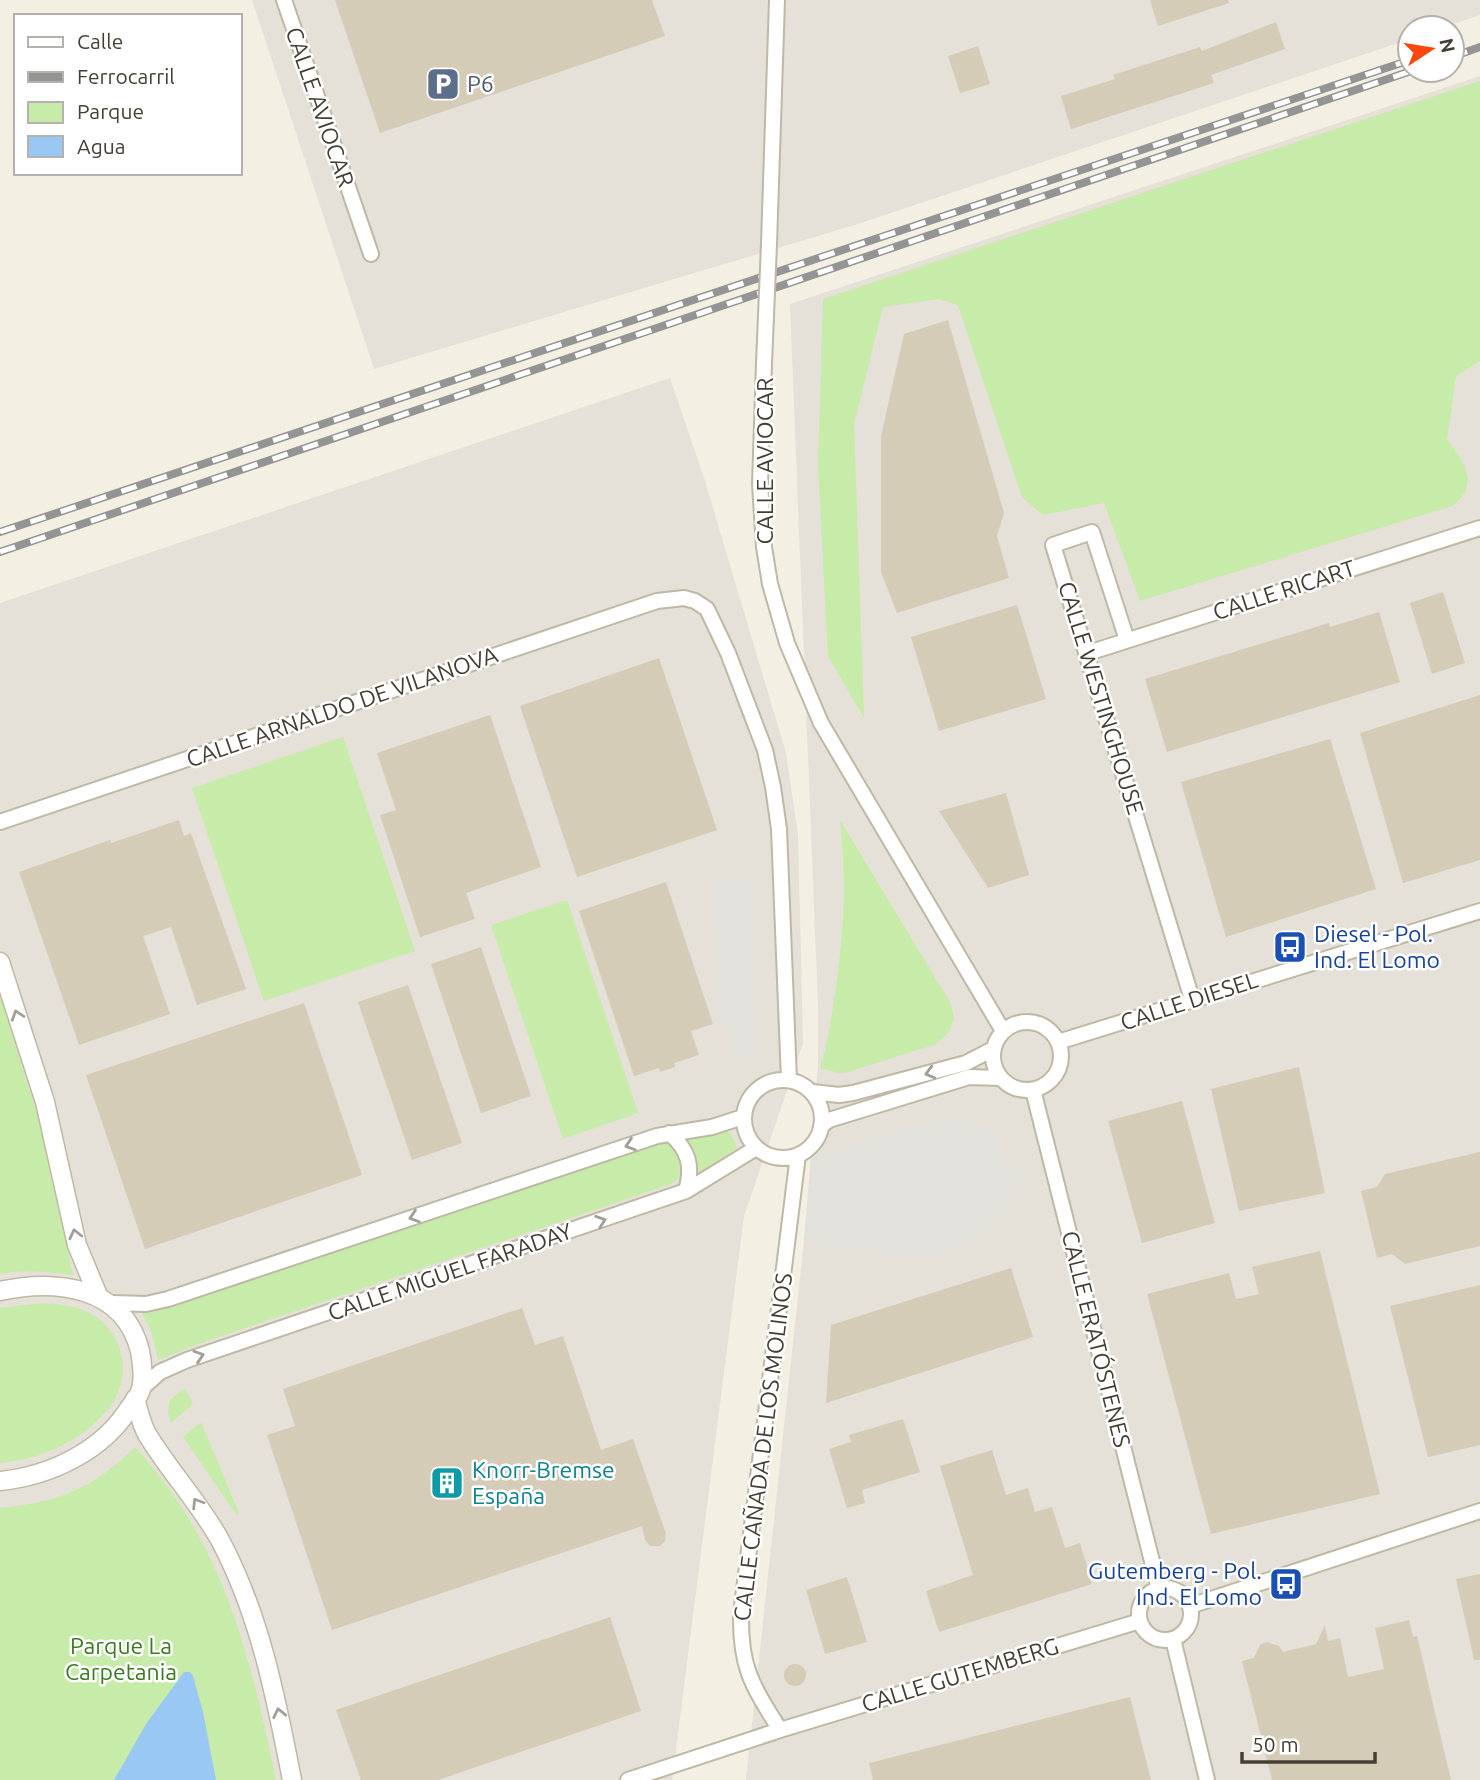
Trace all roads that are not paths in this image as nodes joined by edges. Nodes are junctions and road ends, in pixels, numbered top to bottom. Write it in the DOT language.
graph roads {
  1 [pos="284,0"];
  2 [pos="777,0"];
  3 [pos="371,254"];
  4 [pos="1480,528"];
  5 [pos="1127,640"];
  6 [pos="1088,653"];
  7 [pos="0,822"];
  8 [pos="1480,911"];
  9 [pos="0,962"];
  10 [pos="1192,999"];
  11 [pos="1003,1031"];
  12 [pos="1058,1042"];
  13 [pos="993,1049"];
  14 [pos="1000,1078"];
  15 [pos="789,1080"];
  16 [pos="1033,1090"];
  17 [pos="812,1092"];
  18 [pos="743,1117"];
  19 [pos="821,1126"];
  20 [pos="669,1133"];
  21 [pos="756,1149"];
  22 [pos="798,1155"];
  23 [pos="686,1191"];
  24 [pos="0,1291"];
  25 [pos="105,1301"];
  26 [pos="138,1394"];
  27 [pos="0,1481"];
  28 [pos="1480,1511"];
  29 [pos="1159,1588"];
  30 [pos="1190,1606"];
  31 [pos="1140,1621"];
  32 [pos="1172,1639"];
  33 [pos="779,1730"];
  34 [pos="292,1780"];
  35 [pos="628,1780"];
  36 [pos="1207,1780"];
  1 -- 3 [label="street, CALLE AVIOCAR"];
  2 -- 11 [label="street, CALLE AVIOCAR, bridge"];
  4 -- 5 [label="street, CALLE RICART"];
  5 -- 6 [label="street, CALLE RICART"];
  5 -- 6 [label="street, CALLE WESTINGHOUSE"];
  6 -- 10 [label="street, CALLE WESTINGHOUSE"];
  7 -- 15 [label="street, CALLE ARNALDO DE VILANOVA"];
  8 -- 10 [label="street, CALLE DIESEL"];
  25 -- 9 [label="street, one-way"];
  10 -- 12 [label="street, CALLE DIESEL"];
  11 -- 12 [label="street"];
  11 -- 13 [label="street"];
  12 -- 16 [label="street"];
  13 -- 14 [label="street"];
  13 -- 17 [label="street, one-way"];
  14 -- 16 [label="street"];
  14 -- 19 [label="street"];
  15 -- 17 [label="street"];
  15 -- 18 [label="street"];
  16 -- 29 [label="street, CALLE ERATÓSTENES"];
  17 -- 19 [label="street"];
  18 -- 20 [label="street"];
  18 -- 21 [label="street"];
  19 -- 22 [label="street"];
  20 -- 23 [label="street"];
  20 -- 25 [label="street, one-way"];
  21 -- 22 [label="street"];
  21 -- 23 [label="street, CALLE MIGUEL FARADAY"];
  22 -- 33 [label="street, CALLE CAÑADA DE LOS MOLINOS"];
  26 -- 23 [label="street, CALLE MIGUEL FARADAY, one-way"];
  24 -- 25 [label="street"];
  25 -- 26 [label="street"];
  26 -- 27 [label="street"];
  34 -- 26 [label="street, one-way"];
  28 -- 30 [label="street"];
  29 -- 30 [label="street"];
  29 -- 31 [label="street"];
  30 -- 32 [label="street"];
  31 -- 32 [label="street"];
  31 -- 33 [label="street, CALLE GUTEMBERG"];
  32 -- 36 [label="street"];
  33 -- 35 [label="street, CALLE GUTEMBERG"];
}
